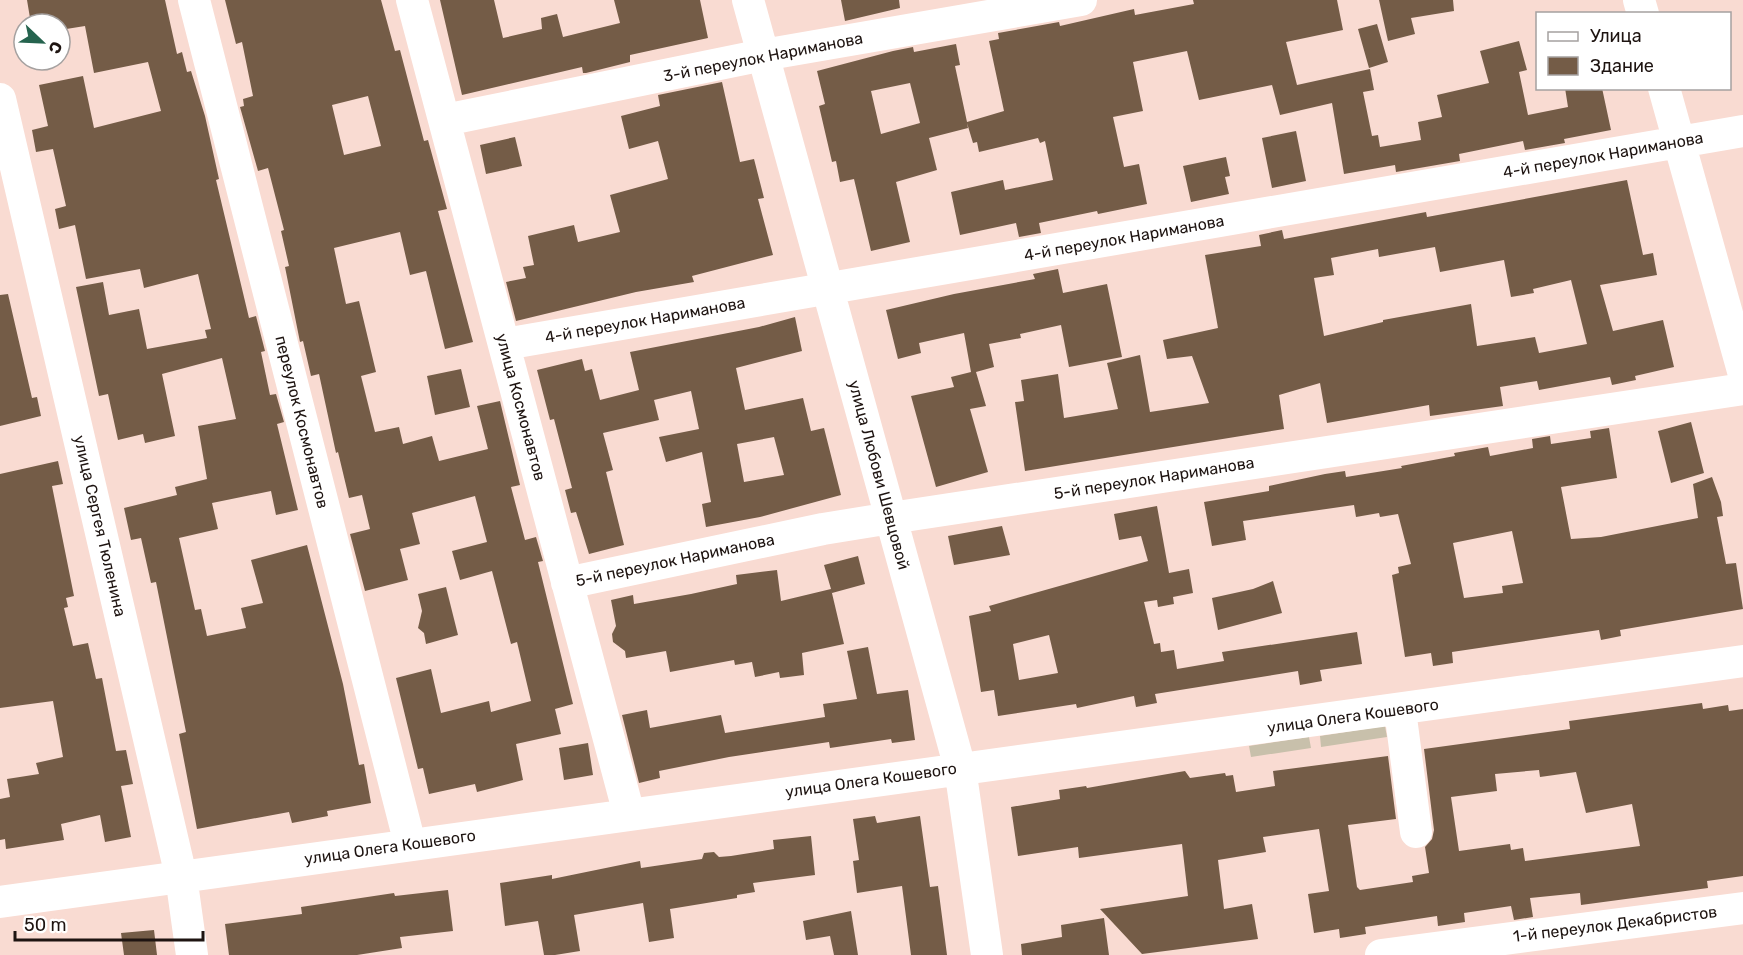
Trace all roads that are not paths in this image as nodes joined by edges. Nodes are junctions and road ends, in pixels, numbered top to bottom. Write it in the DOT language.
graph roads {
  1 [pos="194,0"];
  2 [pos="412,0"];
  3 [pos="748,0"];
  4 [pos="1082,0"];
  5 [pos="763,55"];
  6 [pos="1665,90"];
  7 [pos="0,99"];
  8 [pos="445,120"];
  9 [pos="1743,131"];
  10 [pos="1679,142"];
  11 [pos="827,288"];
  12 [pos="505,344"];
  13 [pos="1743,371"];
  14 [pos="1743,389"];
  15 [pos="891,518"];
  16 [pos="567,583"];
  17 [pos="1743,661"];
  18 [pos="1400,710"];
  19 [pos="960,768"];
  20 [pos="629,814"];
  21 [pos="1416,832"];
  22 [pos="410,844"];
  23 [pos="181,876"];
  24 [pos="0,902"];
  25 [pos="1743,908"];
  26 [pos="192,955"];
  27 [pos="987,955"];
  28 [pos="1381,955"];
  1 -- 22 [label="street, переулок Космонавтов"];
  2 -- 8 [label="street, улица Космонавтов"];
  3 -- 5 [label="street, улица Любови Шевцовой"];
  4 -- 5 [label="street, 3-й переулок Нариманова"];
  5 -- 8 [label="street, 3-й переулок Нариманова"];
  5 -- 11 [label="street, улица Любови Шевцовой"];
  6 -- 10 [label="street"];
  7 -- 23 [label="street, улица Сергея Тюленина"];
  8 -- 12 [label="street, улица Космонавтов"];
  9 -- 10 [label="street, 4-й переулок Нариманова"];
  10 -- 11 [label="street, 4-й переулок Нариманова"];
  10 -- 13 [label="street"];
  11 -- 12 [label="street, 4-й переулок Нариманова"];
  11 -- 15 [label="street, улица Любови Шевцовой"];
  12 -- 16 [label="street, улица Космонавтов"];
  14 -- 15 [label="street, 5-й переулок Нариманова"];
  15 -- 16 [label="street, 5-й переулок Нариманова"];
  15 -- 19 [label="street, улица Любови Шевцовой"];
  16 -- 20 [label="street, улица Космонавтов"];
  17 -- 18 [label="street, улица Олега Кошевого"];
  18 -- 19 [label="street, улица Олега Кошевого"];
  18 -- 21 [label="street"];
  19 -- 20 [label="street, улица Олега Кошевого"];
  19 -- 27 [label="street, улица Любови Шевцовой"];
  20 -- 22 [label="street, улица Олега Кошевого"];
  22 -- 23 [label="street, улица Олега Кошевого"];
  23 -- 24 [label="street, улица Олега Кошевого"];
  23 -- 26 [label="street, улица Сергея Тюленина"];
  25 -- 28 [label="street, 1-й переулок Декабристов"];
}
